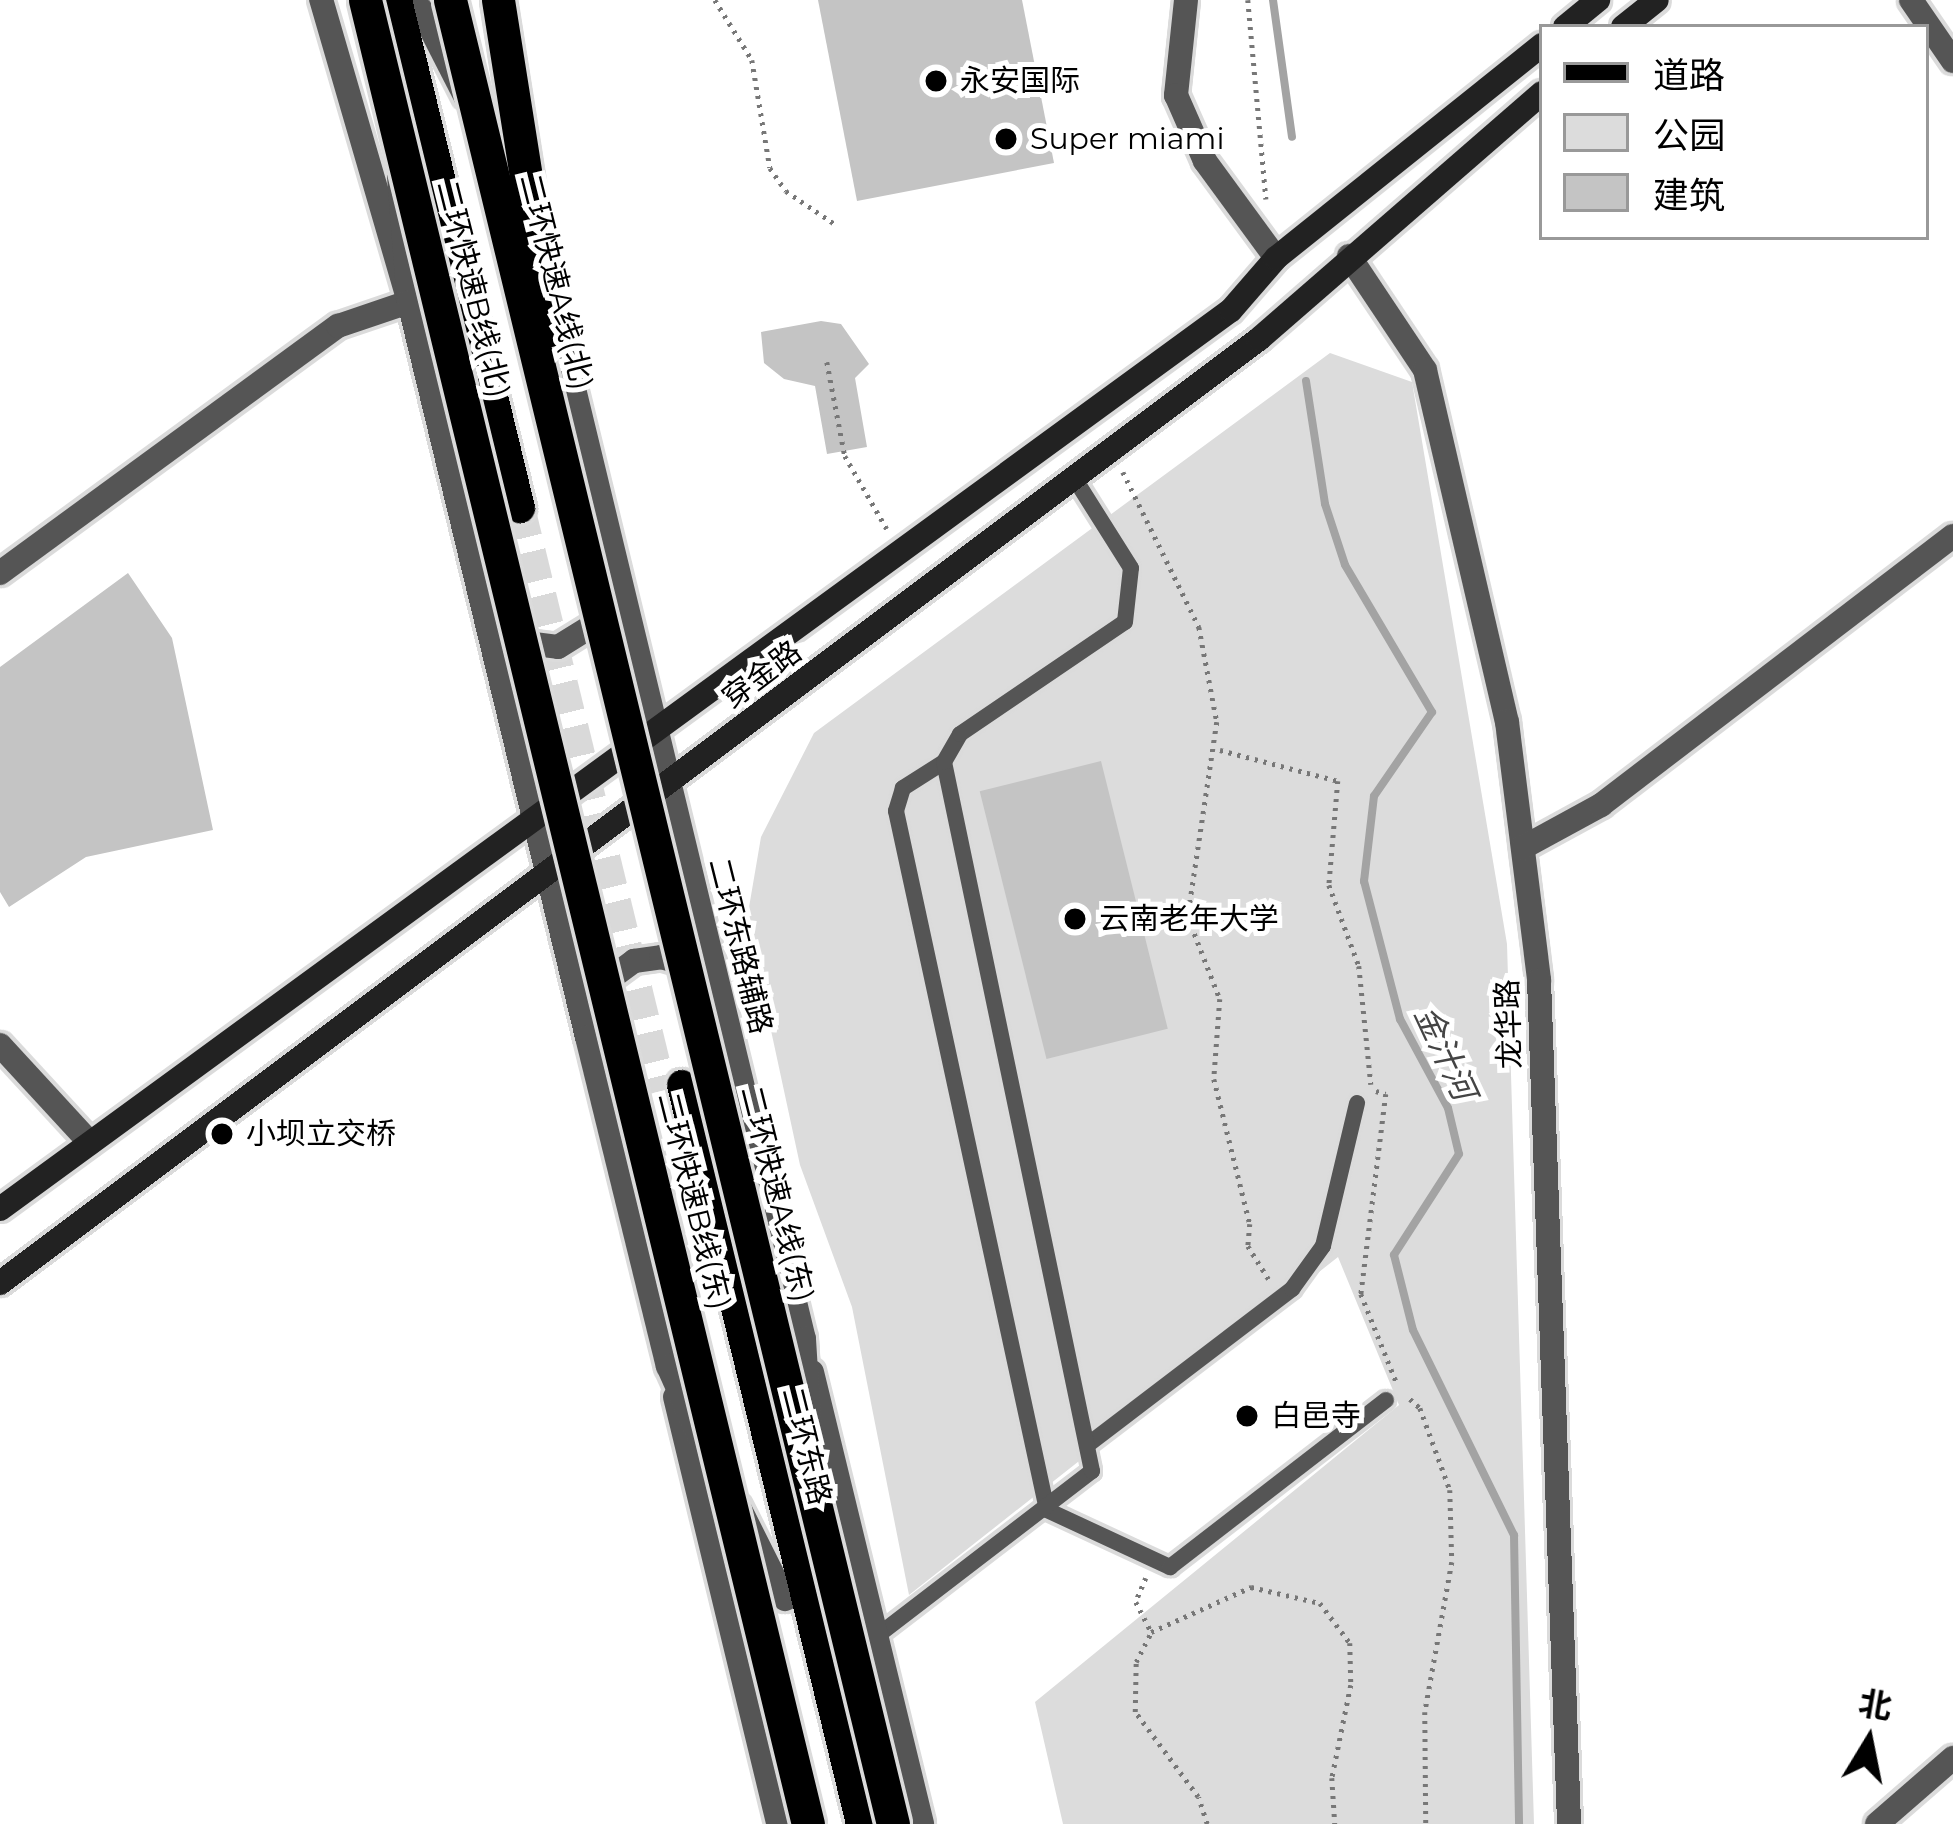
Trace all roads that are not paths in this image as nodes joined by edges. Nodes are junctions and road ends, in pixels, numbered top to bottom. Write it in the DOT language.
graph roads {
  1 [pos="321,0"];
  2 [pos="346,0"];
  3 [pos="365,0"];
  4 [pos="498,0"];
  5 [pos="509,0"];
  6 [pos="1186,0"];
  7 [pos="1598,0"];
  8 [pos="1657,0"];
  9 [pos="417,4"];
  10 [pos="1569,24"];
  11 [pos="1627,24"];
  12 [pos="1929,25"];
  13 [pos="1539,47"];
  14 [pos="1953,61"];
  15 [pos="1539,96"];
  16 [pos="1349,256"];
  17 [pos="1276,258"];
  18 [pos="546,273"];
  19 [pos="433,277"];
  20 [pos="409,302"];
  21 [pos="1075,479"];
  22 [pos="530,506"];
  23 [pos="1953,536"];
  24 [pos="0,573"];
  25 [pos="605,576"];
  26 [pos="496,598"];
  27 [pos="656,726"];
  28 [pos="944,762"];
  29 [pos="670,782"];
  30 [pos="534,816"];
  31 [pos="1524,847"];
  32 [pos="548,874"];
  33 [pos="724,1006"];
  34 [pos="587,1036"];
  35 [pos="0,1045"];
  36 [pos="672,1088"];
  37 [pos="1358,1103"];
  38 [pos="90,1143"];
  39 [pos="0,1209"];
  40 [pos="0,1283"];
  41 [pos="798,1312"];
  42 [pos="662,1342"];
  43 [pos="1386,1400"];
  44 [pos="1090,1443"];
  45 [pos="1047,1510"];
  46 [pos="795,1596"];
  47 [pos="877,1636"];
  48 [pos="1953,1758"];
  49 [pos="778,1824"];
  50 [pos="808,1824"];
  51 [pos="840,1824"];
  52 [pos="861,1824"];
  53 [pos="892,1824"];
  54 [pos="922,1824"];
  55 [pos="1569,1824"];
  56 [pos="1877,1824"];
  1 -- 20 [label="street"];
  2 -- 19 [label="highway, bridge"];
  3 -- 19 [label="highway, 二环快速B线(北), bridge"];
  4 -- 25 [label="highway, bridge"];
  5 -- 18 [label="street"];
  6 -- 17 [label="street"];
  7 -- 10 [label="main road"];
  8 -- 11 [label="main road"];
  9 -- 18 [label="street"];
  9 -- 20 [label="street"];
  9 -- 22 [label="main road"];
  9 -- 25 [label="highway, 二环快速A线(北), bridge"];
  12 -- 14 [label="street"];
  13 -- 17 [label="main road, 穿金路"];
  15 -- 16 [label="main road, 穿金路"];
  16 -- 21 [label="main road, 穿金路"];
  16 -- 31 [label="street, 龙华路"];
  17 -- 27 [label="main road, 穿金路"];
  18 -- 25 [label="street, 二环东路辅路"];
  19 -- 26 [label="highway, 二环快速B线(北), bridge"];
  20 -- 24 [label="street"];
  20 -- 26 [label="street"];
  21 -- 28 [label="lane"];
  21 -- 29 [label="main road, 穿金路"];
  23 -- 31 [label="street"];
  25 -- 26 [label="street"];
  25 -- 27 [label="street, 二环东路辅路"];
  25 -- 53 [label="highway, 二环快速A线(东), bridge"];
  26 -- 30 [label="street"];
  26 -- 50 [label="highway, 二环快速B线(东), bridge"];
  27 -- 29 [label="street, 二环东路辅路"];
  27 -- 30 [label="main road, 穿金路"];
  28 -- 44 [label="lane"];
  28 -- 45 [label="lane"];
  29 -- 32 [label="main road, 穿金路"];
  29 -- 33 [label="street, 二环东路辅路"];
  30 -- 32 [label="street"];
  30 -- 38 [label="main road, 穿金路"];
  31 -- 55 [label="street, 龙华路"];
  32 -- 34 [label="street"];
  32 -- 40 [label="main road, 穿金路"];
  33 -- 34 [label="street"];
  33 -- 41 [label="street, 二环东路辅路"];
  34 -- 42 [label="street"];
  35 -- 38 [label="street"];
  36 -- 46 [label="main road, 二环东路"];
  37 -- 44 [label="lane"];
  38 -- 39 [label="main road, 穿金路"];
  41 -- 46 [label="street"];
  41 -- 47 [label="street, 二环东路辅路"];
  42 -- 46 [label="street"];
  42 -- 49 [label="street"];
  43 -- 45 [label="lane"];
  44 -- 45 [label="lane"];
  45 -- 47 [label="lane"];
  46 -- 51 [label="main road, 二环东路"];
  46 -- 52 [label="main road, 二环东路"];
  47 -- 54 [label="street, 二环东路辅路"];
  48 -- 56 [label="street"];
}
